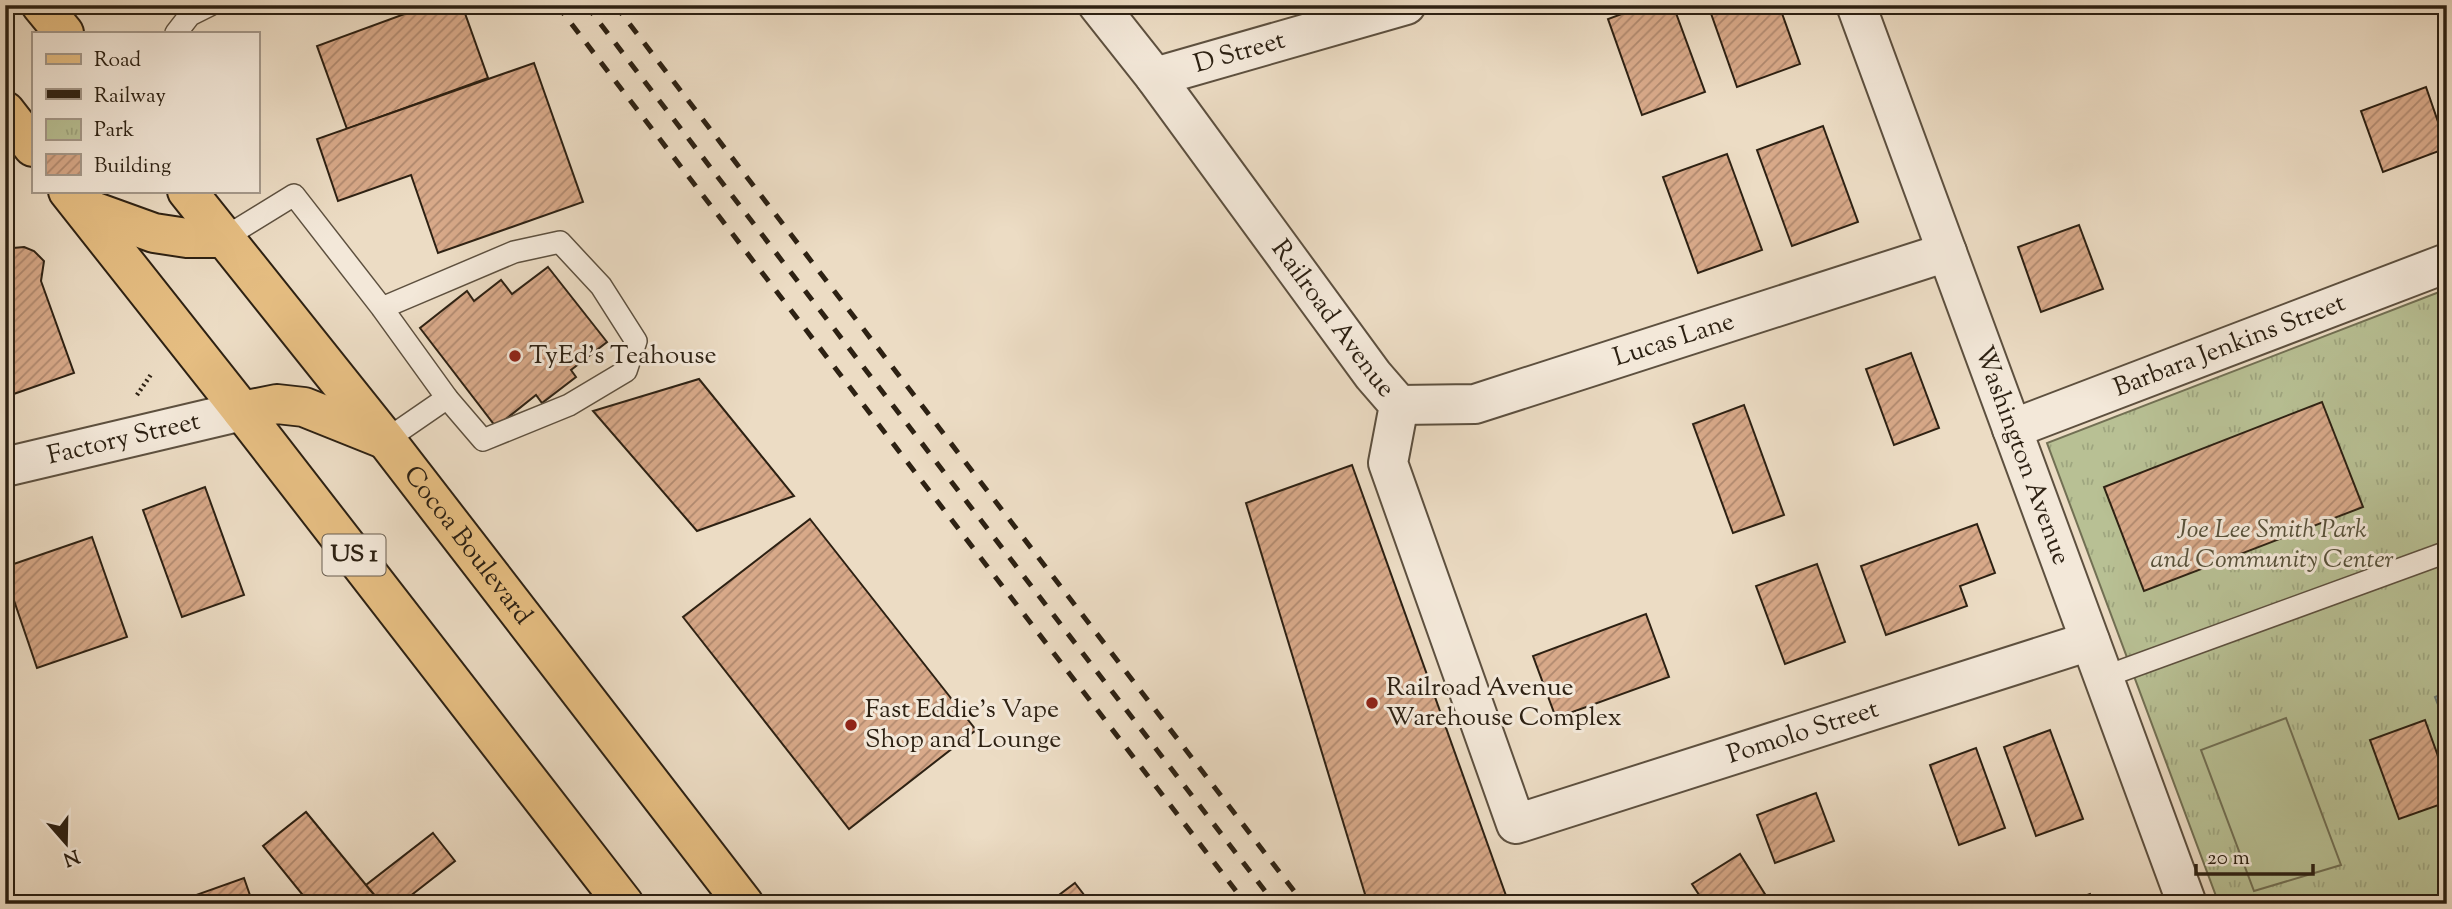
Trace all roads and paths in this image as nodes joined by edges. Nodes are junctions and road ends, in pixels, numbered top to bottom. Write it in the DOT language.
graph roads {
  1 [pos="41,5"];
  2 [pos="210,5"];
  3 [pos="1098,5"];
  4 [pos="1406,5"];
  5 [pos="1856,5"];
  6 [pos="63,32"];
  7 [pos="177,32"];
  8 [pos="1154,76"];
  9 [pos="5,111"];
  10 [pos="32,146"];
  11 [pos="188,192"];
  12 [pos="75,199"];
  13 [pos="224,238"];
  14 [pos="1947,252"];
  15 [pos="2447,263"];
  16 [pos="382,309"];
  17 [pos="447,398"];
  18 [pos="1399,405"];
  19 [pos="242,411"];
  20 [pos="2012,429"];
  21 [pos="386,440"];
  22 [pos="5,467"];
  23 [pos="2447,552"];
  24 [pos="2090,641"];
  25 [pos="2104,677"];
  26 [pos="1516,824"];
  27 [pos="624,904"];
  28 [pos="744,904"];
  29 [pos="2187,904"];
  1 -- 6 [label="main road"];
  2 -- 7 [label="lane"];
  3 -- 8 [label="street, Railroad Avenue"];
  4 -- 8 [label="street, D Street"];
  5 -- 14 [label="street, Washington Avenue"];
  8 -- 18 [label="street, Railroad Avenue"];
  9 -- 10 [label="main road"];
  11 -- 13 [label="main road, Cocoa Boulevard"];
  12 -- 13 [label="main road"];
  12 -- 19 [label="main road, US 1"];
  13 -- 16 [label="lane"];
  13 -- 21 [label="main road, Cocoa Boulevard"];
  14 -- 18 [label="street, Lucas Lane"];
  14 -- 20 [label="street, Washington Avenue"];
  15 -- 20 [label="street, Barbara Jenkins Street"];
  16 -- 17 [label="lane"];
  16 -- 17 [label="lane"];
  17 -- 21 [label="lane"];
  18 -- 26 [label="street, Railroad Avenue"];
  19 -- 21 [label="main road"];
  19 -- 22 [label="street, Factory Street"];
  19 -- 27 [label="main road, US 1"];
  20 -- 24 [label="street, Washington Avenue"];
  21 -- 28 [label="main road, Cocoa Boulevard"];
  23 -- 25 [label="lane"];
  24 -- 25 [label="street, Washington Avenue"];
  24 -- 26 [label="street, Pomolo Street"];
  25 -- 29 [label="street, Washington Avenue"];
}
